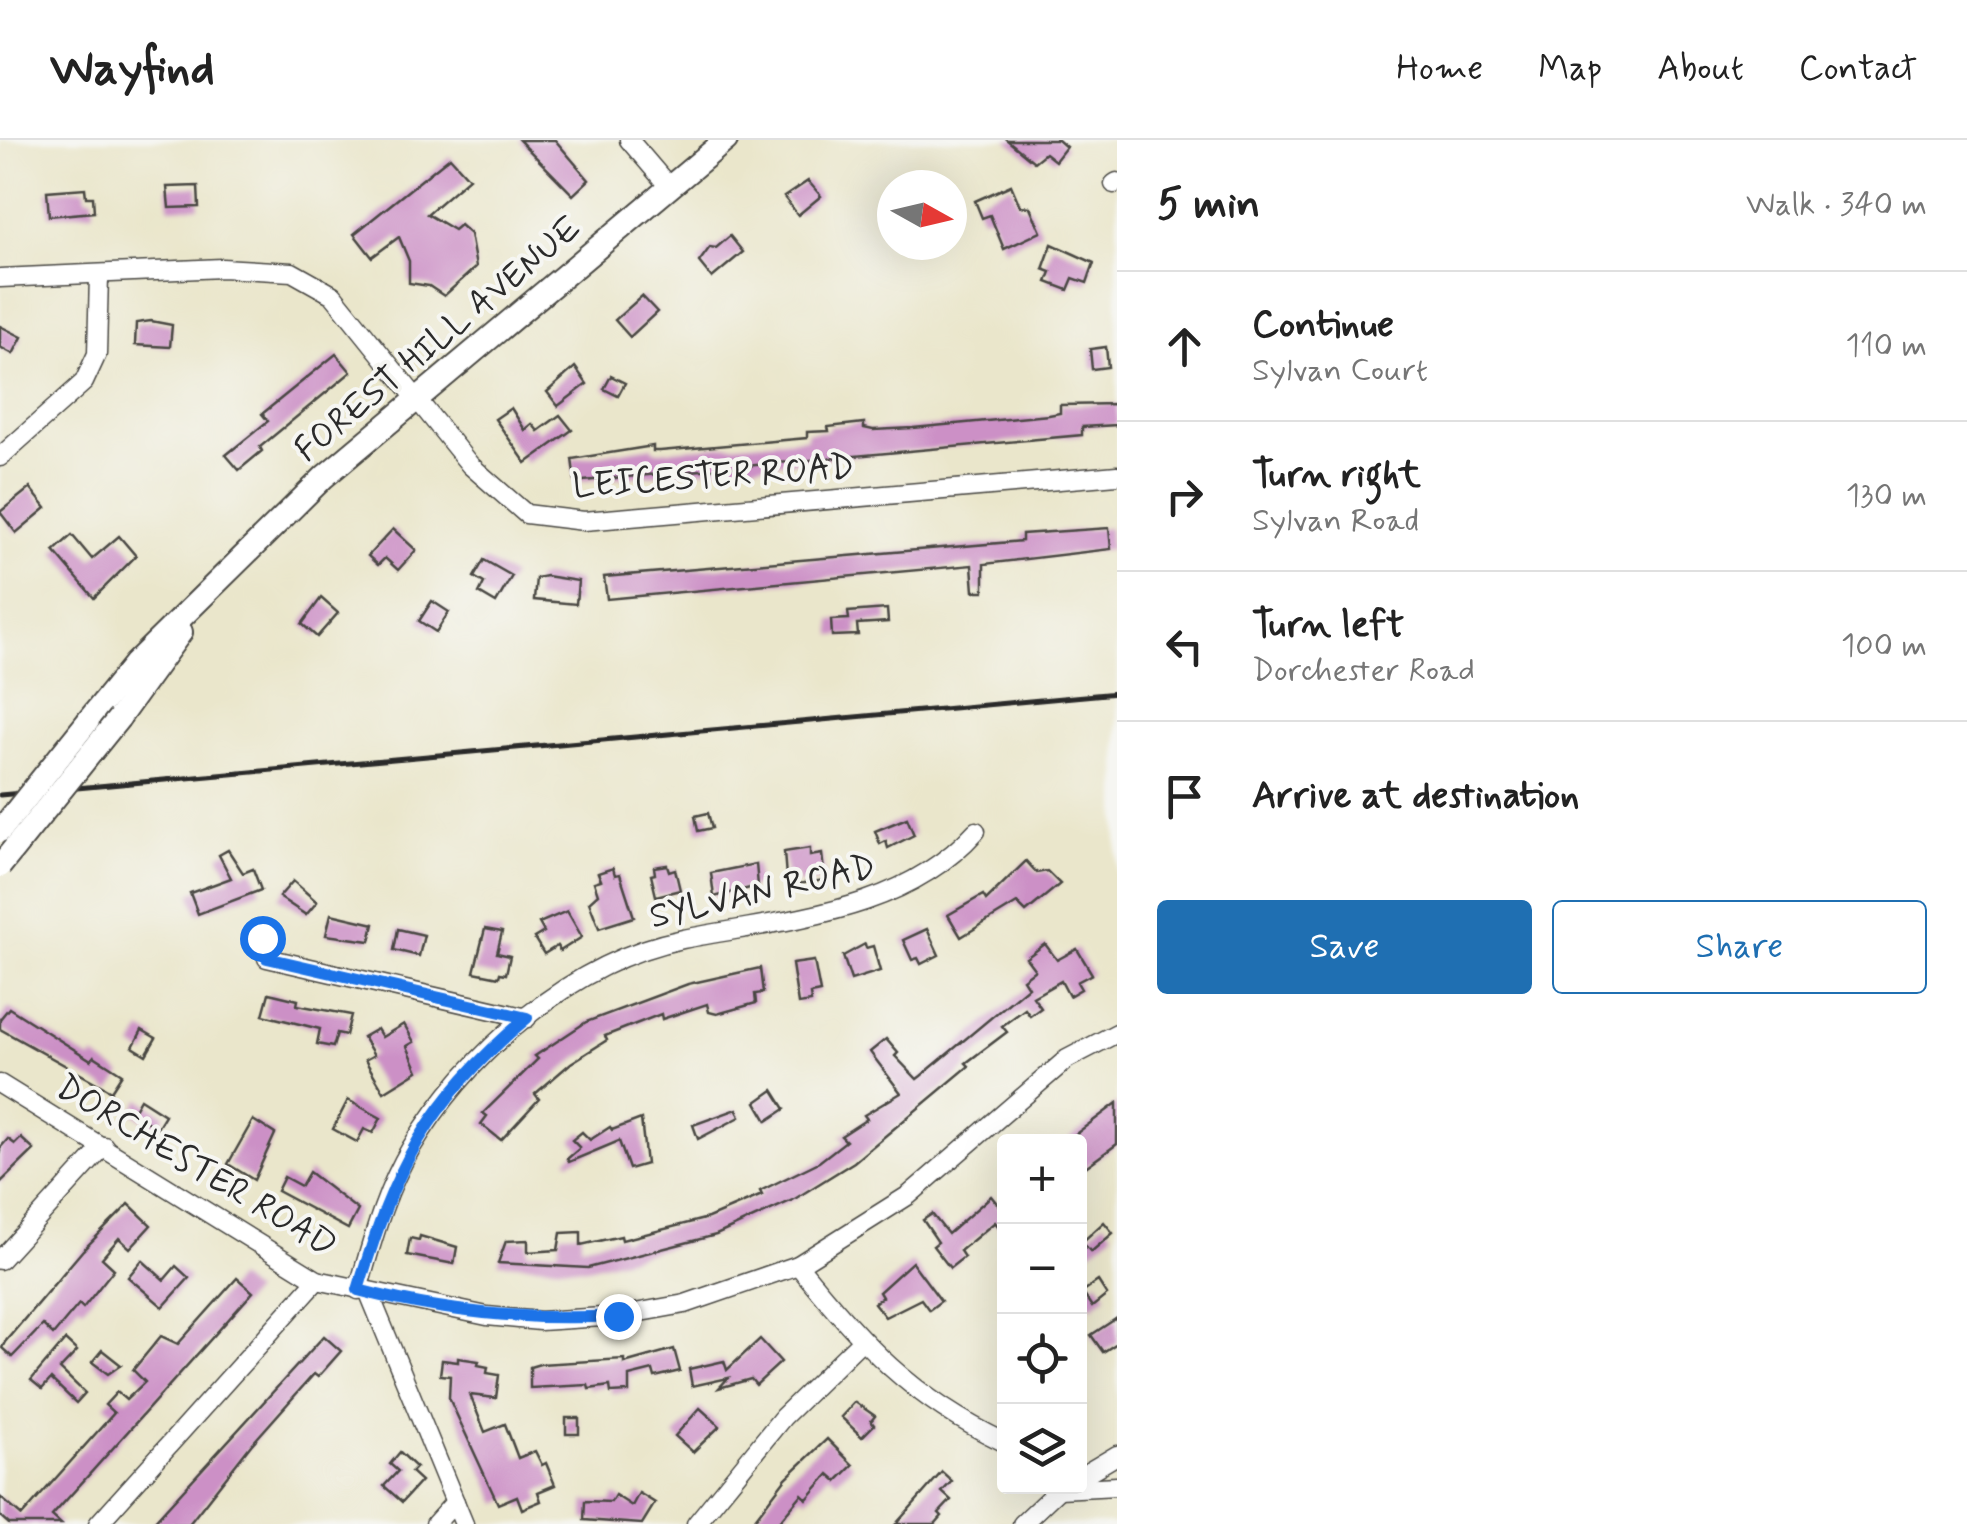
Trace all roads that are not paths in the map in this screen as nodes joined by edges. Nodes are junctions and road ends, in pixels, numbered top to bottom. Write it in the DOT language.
graph roads {
  1 [pos="629,140"];
  2 [pos="726,140"];
  3 [pos="670,188"];
  4 [pos="98,275"];
  5 [pos="0,278"];
  6 [pos="414,401"];
  7 [pos="0,457"];
  8 [pos="1117,475"];
  9 [pos="203,600"];
  10 [pos="0,831"];
  11 [pos="976,831"];
  12 [pos="0,866"];
  13 [pos="262,938"];
  14 [pos="527,1018"];
  15 [pos="1117,1033"];
  16 [pos="0,1084"];
  17 [pos="104,1146"];
  18 [pos="0,1260"];
  19 [pos="798,1264"];
  20 [pos="316,1280"];
  21 [pos="364,1292"];
  22 [pos="860,1342"];
  23 [pos="997,1439"];
  24 [pos="1117,1455"];
  25 [pos="1087,1472"];
  26 [pos="1117,1486"];
  27 [pos="1087,1487"];
  28 [pos="1054,1494"];
  29 [pos="455,1502"];
  30 [pos="98,1524"];
  31 [pos="435,1524"];
  32 [pos="464,1524"];
  33 [pos="696,1524"];
  34 [pos="1022,1524"];
  1 -- 3 [label="street"];
  2 -- 3 [label="main road, FOREST HILL AVENUE"];
  3 -- 6 [label="main road, FOREST HILL AVENUE"];
  4 -- 5 [label="street, LEICESTER ROAD"];
  4 -- 6 [label="street, LEICESTER ROAD"];
  4 -- 7 [label="street"];
  6 -- 8 [label="street, LEICESTER ROAD"];
  6 -- 9 [label="main road, FOREST HILL AVENUE"];
  9 -- 10 [label="main road, FOREST HILL AVENUE, bridge"];
  9 -- 12 [label="main road, FOREST HILL AVENUE, bridge"];
  11 -- 14 [label="street, SYLVAN ROAD"];
  13 -- 14 [label="street"];
  14 -- 21 [label="street, SYLVAN ROAD"];
  15 -- 19 [label="street, DORCHESTER ROAD"];
  16 -- 17 [label="street, DORCHESTER ROAD"];
  17 -- 18 [label="street"];
  17 -- 20 [label="street, DORCHESTER ROAD"];
  19 -- 21 [label="street, DORCHESTER ROAD"];
  19 -- 22 [label="street"];
  20 -- 21 [label="street, DORCHESTER ROAD"];
  20 -- 30 [label="street"];
  21 -- 29 [label="street"];
  22 -- 23 [label="street"];
  22 -- 33 [label="street"];
  24 -- 25 [label="street"];
  26 -- 27 [label="street"];
  28 -- 34 [label="street"];
  29 -- 31 [label="street"];
  29 -- 32 [label="street"];
}
